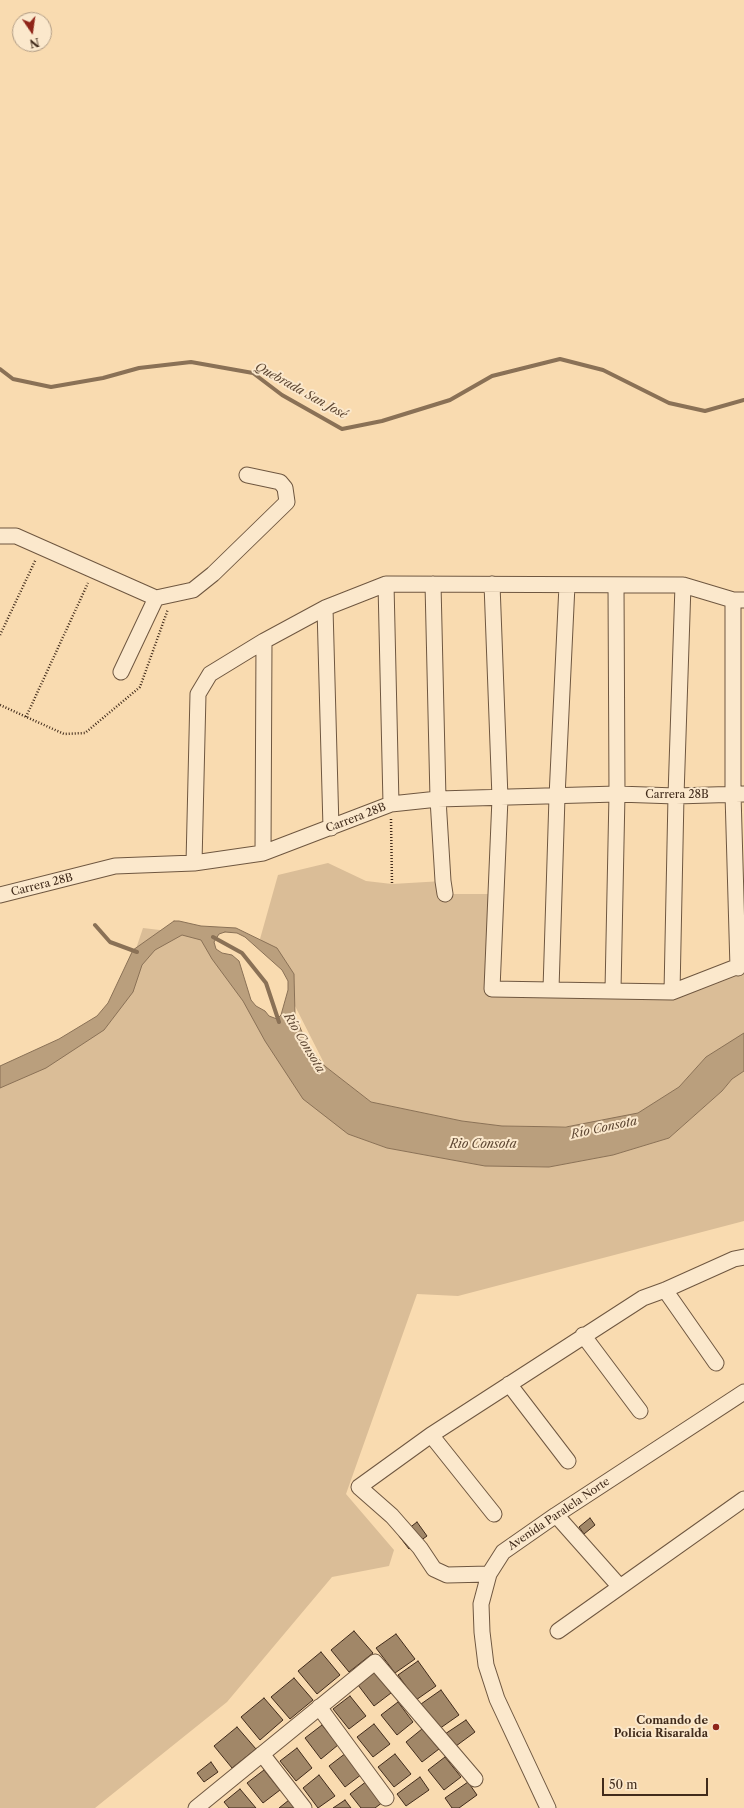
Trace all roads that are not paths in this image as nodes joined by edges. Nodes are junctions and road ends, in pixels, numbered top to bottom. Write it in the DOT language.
graph roads {
  1 [pos="248,475"];
  2 [pos="0,536"];
  3 [pos="386,584"];
  4 [pos="434,584"];
  5 [pos="492,584"];
  6 [pos="567,585"];
  7 [pos="616,585"];
  8 [pos="683,585"];
  9 [pos="156,598"];
  10 [pos="738,600"];
  11 [pos="325,608"];
  12 [pos="264,640"];
  13 [pos="121,672"];
  14 [pos="617,794"];
  15 [pos="738,794"];
  16 [pos="676,796"];
  17 [pos="556,797"];
  18 [pos="500,798"];
  19 [pos="438,799"];
  20 [pos="391,804"];
  21 [pos="331,828"];
  22 [pos="262,853"];
  23 [pos="194,862"];
  24 [pos="445,894"];
  25 [pos="0,895"];
  26 [pos="741,966"];
  27 [pos="551,989"];
  28 [pos="613,990"];
  29 [pos="672,992"];
  30 [pos="744,1257"];
  31 [pos="665,1290"];
  32 [pos="583,1335"];
  33 [pos="716,1363"];
  34 [pos="509,1384"];
  35 [pos="744,1392"];
  36 [pos="640,1411"];
  37 [pos="431,1434"];
  38 [pos="568,1461"];
  39 [pos="744,1499"];
  40 [pos="494,1514"];
  41 [pos="556,1515"];
  42 [pos="489,1574"];
  43 [pos="620,1587"];
  44 [pos="558,1631"];
  45 [pos="320,1707"];
  46 [pos="262,1754"];
  47 [pos="474,1779"];
  48 [pos="386,1798"];
  49 [pos="196,1808"];
  50 [pos="304,1808"];
  51 [pos="548,1808"];
  1 -- 9 [label="street"];
  2 -- 9 [label="street"];
  3 -- 4 [label="street"];
  3 -- 11 [label="street"];
  3 -- 20 [label="street"];
  4 -- 5 [label="street"];
  4 -- 19 [label="street"];
  5 -- 6 [label="street"];
  5 -- 18 [label="street"];
  6 -- 7 [label="street"];
  6 -- 17 [label="street"];
  7 -- 8 [label="street"];
  7 -- 14 [label="street"];
  8 -- 10 [label="street"];
  8 -- 16 [label="street"];
  9 -- 13 [label="street"];
  10 -- 15 [label="street"];
  11 -- 12 [label="street"];
  11 -- 21 [label="street"];
  12 -- 22 [label="street"];
  12 -- 23 [label="street"];
  14 -- 16 [label="street, Carrera 28B"];
  14 -- 17 [label="street, Carrera 28B"];
  14 -- 28 [label="street"];
  15 -- 16 [label="street, Carrera 28B"];
  15 -- 26 [label="street"];
  16 -- 29 [label="street"];
  17 -- 18 [label="street, Carrera 28B"];
  17 -- 27 [label="street"];
  18 -- 19 [label="street, Carrera 28B"];
  18 -- 27 [label="street"];
  19 -- 20 [label="street, Carrera 28B"];
  19 -- 24 [label="street"];
  20 -- 21 [label="street, Carrera 28B"];
  21 -- 22 [label="street, Carrera 28B"];
  22 -- 23 [label="street, Carrera 28B"];
  23 -- 25 [label="street, Carrera 28B"];
  26 -- 29 [label="street"];
  27 -- 28 [label="street"];
  28 -- 29 [label="street"];
  30 -- 31 [label="street"];
  31 -- 32 [label="street"];
  31 -- 33 [label="street"];
  32 -- 34 [label="street"];
  32 -- 36 [label="street"];
  34 -- 37 [label="street"];
  34 -- 38 [label="street"];
  35 -- 41 [label="street, Avenida Paralela Norte"];
  37 -- 40 [label="street"];
  37 -- 42 [label="street"];
  39 -- 43 [label="street"];
  41 -- 42 [label="street, Avenida Paralela Norte"];
  41 -- 43 [label="street"];
  42 -- 51 [label="street, Avenida Paralela Norte"];
  43 -- 44 [label="street"];
  45 -- 46 [label="street"];
  45 -- 47 [label="street"];
  45 -- 48 [label="street"];
  46 -- 49 [label="street"];
  46 -- 50 [label="street"];
}
